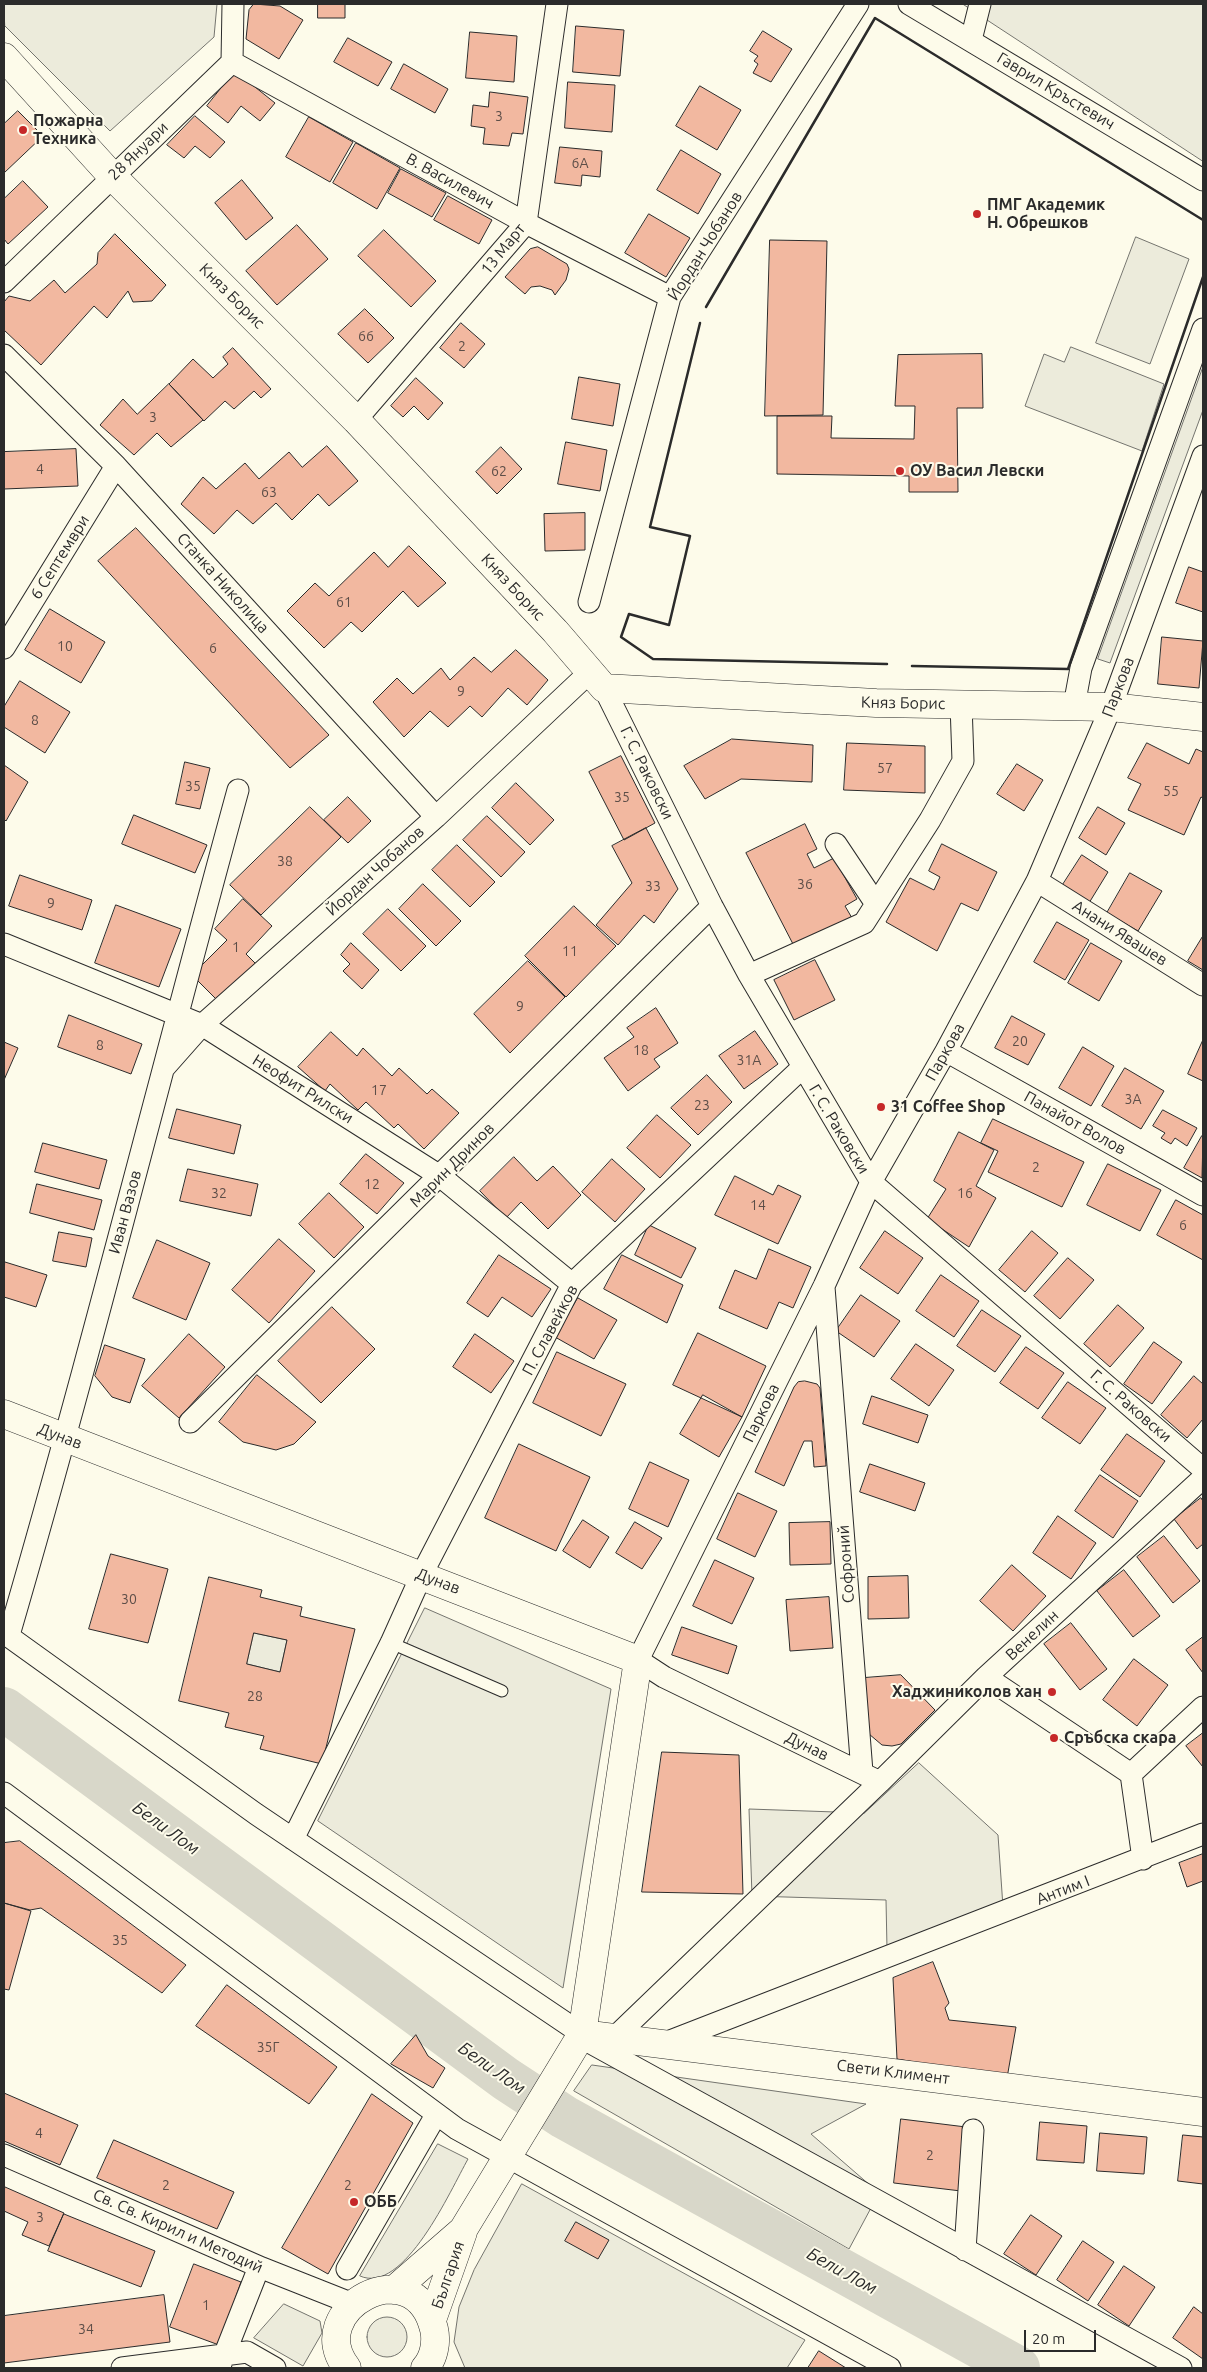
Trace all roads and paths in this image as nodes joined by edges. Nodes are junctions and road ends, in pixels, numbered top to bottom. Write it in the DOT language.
graph roads {
  1 [pos="233,4"];
  2 [pos="557,4"];
  3 [pos="858,4"];
  4 [pos="909,4"];
  5 [pos="980,4"];
  6 [pos="971,40"];
  7 [pos="4,57"];
  8 [pos="232,62"];
  9 [pos="112,176"];
  10 [pos="1203,180"];
  11 [pos="526,223"];
  12 [pos="4,282"];
  13 [pos="670,298"];
  14 [pos="1203,328"];
  15 [pos="4,355"];
  16 [pos="356,420"];
  17 [pos="1203,456"];
  18 [pos="116,466"];
  19 [pos="589,602"];
  20 [pos="4,648"];
  21 [pos="597,679"];
  22 [pos="961,704"];
  23 [pos="1074,706"];
  24 [pos="1111,707"];
  25 [pos="1203,717"];
  26 [pos="238,790"];
  27 [pos="436,817"];
  28 [pos="836,844"];
  29 [pos="1038,880"];
  30 [pos="876,904"];
  31 [pos="712,906"];
  32 [pos="4,944"];
  33 [pos="749,975"];
  34 [pos="1203,985"];
  35 [pos="177,1015"];
  36 [pos="202,1025"];
  37 [pos="946,1051"];
  38 [pos="802,1068"];
  39 [pos="161,1072"];
  40 [pos="440,1176"];
  41 [pos="871,1182"];
  42 [pos="1203,1195"];
  43 [pos="572,1284"];
  44 [pos="824,1286"];
  45 [pos="4,1414"];
  46 [pos="190,1422"];
  47 [pos="66,1439"];
  48 [pos="1203,1469"];
  49 [pos="1203,1478"];
  50 [pos="422,1574"];
  51 [pos="6,1634"];
  52 [pos="391,1643"];
  53 [pos="638,1660"];
  54 [pos="986,1677"];
  55 [pos="502,1691"];
  56 [pos="1203,1707"];
  57 [pos="862,1772"];
  58 [pos="1131,1774"];
  59 [pos="880,1782"];
  60 [pos="4,1793"];
  61 [pos="1203,1834"];
  62 [pos="293,1839"];
  63 [pos="1143,1859"];
  64 [pos="581,2035"];
  65 [pos="614,2038"];
  66 [pos="665,2043"];
  67 [pos="1203,2112"];
  68 [pos="436,2115"];
  69 [pos="973,2130"];
  70 [pos="4,2155"];
  71 [pos="508,2158"];
  72 [pos="463,2230"];
  73 [pos="964,2250"];
  74 [pos="259,2267"];
  75 [pos="347,2269"];
  76 [pos="394,2290"];
  77 [pos="353,2304"];
  78 [pos="432,2320"];
  79 [pos="222,2362"];
  80 [pos="434,2362"];
  81 [pos="340,2365"];
  82 [pos="122,2368"];
  83 [pos="275,2368"];
  84 [pos="890,2368"];
  85 [pos="1181,2368"];
  1 -- 8 [label="street"];
  2 -- 11 [label="street, 13 Март"];
  3 -- 13 [label="street, Йордан Чобанов"];
  4 -- 6 [label="street, Гаврил Кръстевич"];
  5 -- 6 [label="street"];
  6 -- 10 [label="street, Гаврил Кръстевич"];
  7 -- 9 [label="street, Княз Борис"];
  8 -- 9 [label="street, 28 Януари"];
  8 -- 11 [label="street, В. Василевич"];
  9 -- 12 [label="street, 28 Януари"];
  9 -- 16 [label="street, Княз Борис"];
  11 -- 13 [label="street, В. Василевич"];
  11 -- 16 [label="street, 13 Март"];
  13 -- 19 [label="street, Йордан Чобанов"];
  14 -- 23 [label="street"];
  15 -- 18 [label="street, Станка Николица"];
  16 -- 21 [label="street, Княз Борис"];
  17 -- 24 [label="street, Паркова"];
  18 -- 20 [label="street, 6 Септември"];
  18 -- 27 [label="street, Станка Николица"];
  21 -- 22 [label="street, Княз Борис"];
  21 -- 27 [label="street, Йордан Чобанов"];
  21 -- 31 [label="street, Г. С. Раковски"];
  22 -- 23 [label="street, Княз Борис"];
  22 -- 30 [label="street"];
  23 -- 24 [label="street, Княз Борис"];
  24 -- 25 [label="street, Княз Борис"];
  24 -- 29 [label="street, Паркова"];
  26 -- 35 [label="street, Иван Вазов"];
  27 -- 36 [label="street, Йордан Чобанов"];
  28 -- 30 [label="street"];
  29 -- 34 [label="street, Анани Явашев"];
  29 -- 37 [label="street, Паркова"];
  30 -- 33 [label="street"];
  31 -- 33 [label="street, Г. С. Раковски"];
  31 -- 40 [label="street, Марин Дринов"];
  32 -- 35 [label="street, Неофит Рилски"];
  33 -- 38 [label="street, Г. С. Раковски"];
  35 -- 36 [label="street, Неофит Рилски"];
  35 -- 39 [label="street, Иван Вазов"];
  36 -- 39 [label="street, Йордан Чобанов"];
  36 -- 40 [label="street, Неофит Рилски"];
  37 -- 41 [label="street, Паркова"];
  37 -- 42 [label="street, Панайот Волов"];
  38 -- 41 [label="street, Г. С. Раковски"];
  38 -- 43 [label="street, П. Славейков"];
  39 -- 47 [label="street, Иван Вазов"];
  40 -- 43 [label="street, Неофит Рилски"];
  40 -- 46 [label="street, Марин Дринов"];
  41 -- 44 [label="street, Паркова"];
  41 -- 48 [label="street, Г. С. Раковски"];
  43 -- 50 [label="street, П. Славейков"];
  44 -- 53 [label="street, Паркова"];
  44 -- 57 [label="street, Софроний"];
  45 -- 47 [label="street, Дунав"];
  47 -- 50 [label="street, Дунав"];
  47 -- 51 [label="street, Иван Вазов"];
  49 -- 54 [label="street, Венелин"];
  50 -- 52 [label="street, П. Славейков"];
  50 -- 53 [label="street, Дунав"];
  51 -- 62 [label="street"];
  52 -- 55 [label="lane"];
  52 -- 62 [label="street, П. Славейков"];
  53 -- 57 [label="street, Дунав"];
  53 -- 64 [label="street"];
  54 -- 58 [label="street"];
  54 -- 59 [label="street, Венелин"];
  56 -- 58 [label="street"];
  57 -- 59 [label="street"];
  58 -- 63 [label="street"];
  59 -- 65 [label="street, Венелин"];
  60 -- 68 [label="street"];
  61 -- 63 [label="street, Антим I"];
  62 -- 64 [label="street"];
  63 -- 66 [label="street, Антим I"];
  64 -- 65 [label="street, Свети Климент"];
  64 -- 71 [label="street"];
  64 -- 73 [label="street"];
  65 -- 66 [label="street, Свети Климент"];
  66 -- 67 [label="street, Свети Климент"];
  68 -- 71 [label="street"];
  68 -- 75 [label="street"];
  69 -- 73 [label="street"];
  70 -- 74 [label="street, Св. Св. Кирил и Методий"];
  71 -- 72 [label="street"];
  71 -- 84 [label="street"];
  72 -- 76 [label="street"];
  72 -- 78 [label="street, България"];
  73 -- 85 [label="street"];
  74 -- 77 [label="street, Св. Св. Кирил и Методий"];
  74 -- 79 [label="street"];
  76 -- 77 [label="street"];
  76 -- 78 [label="street"];
  77 -- 81 [label="street"];
  78 -- 80 [label="street"];
  79 -- 82 [label="street"];
  79 -- 83 [label="street"];
}
